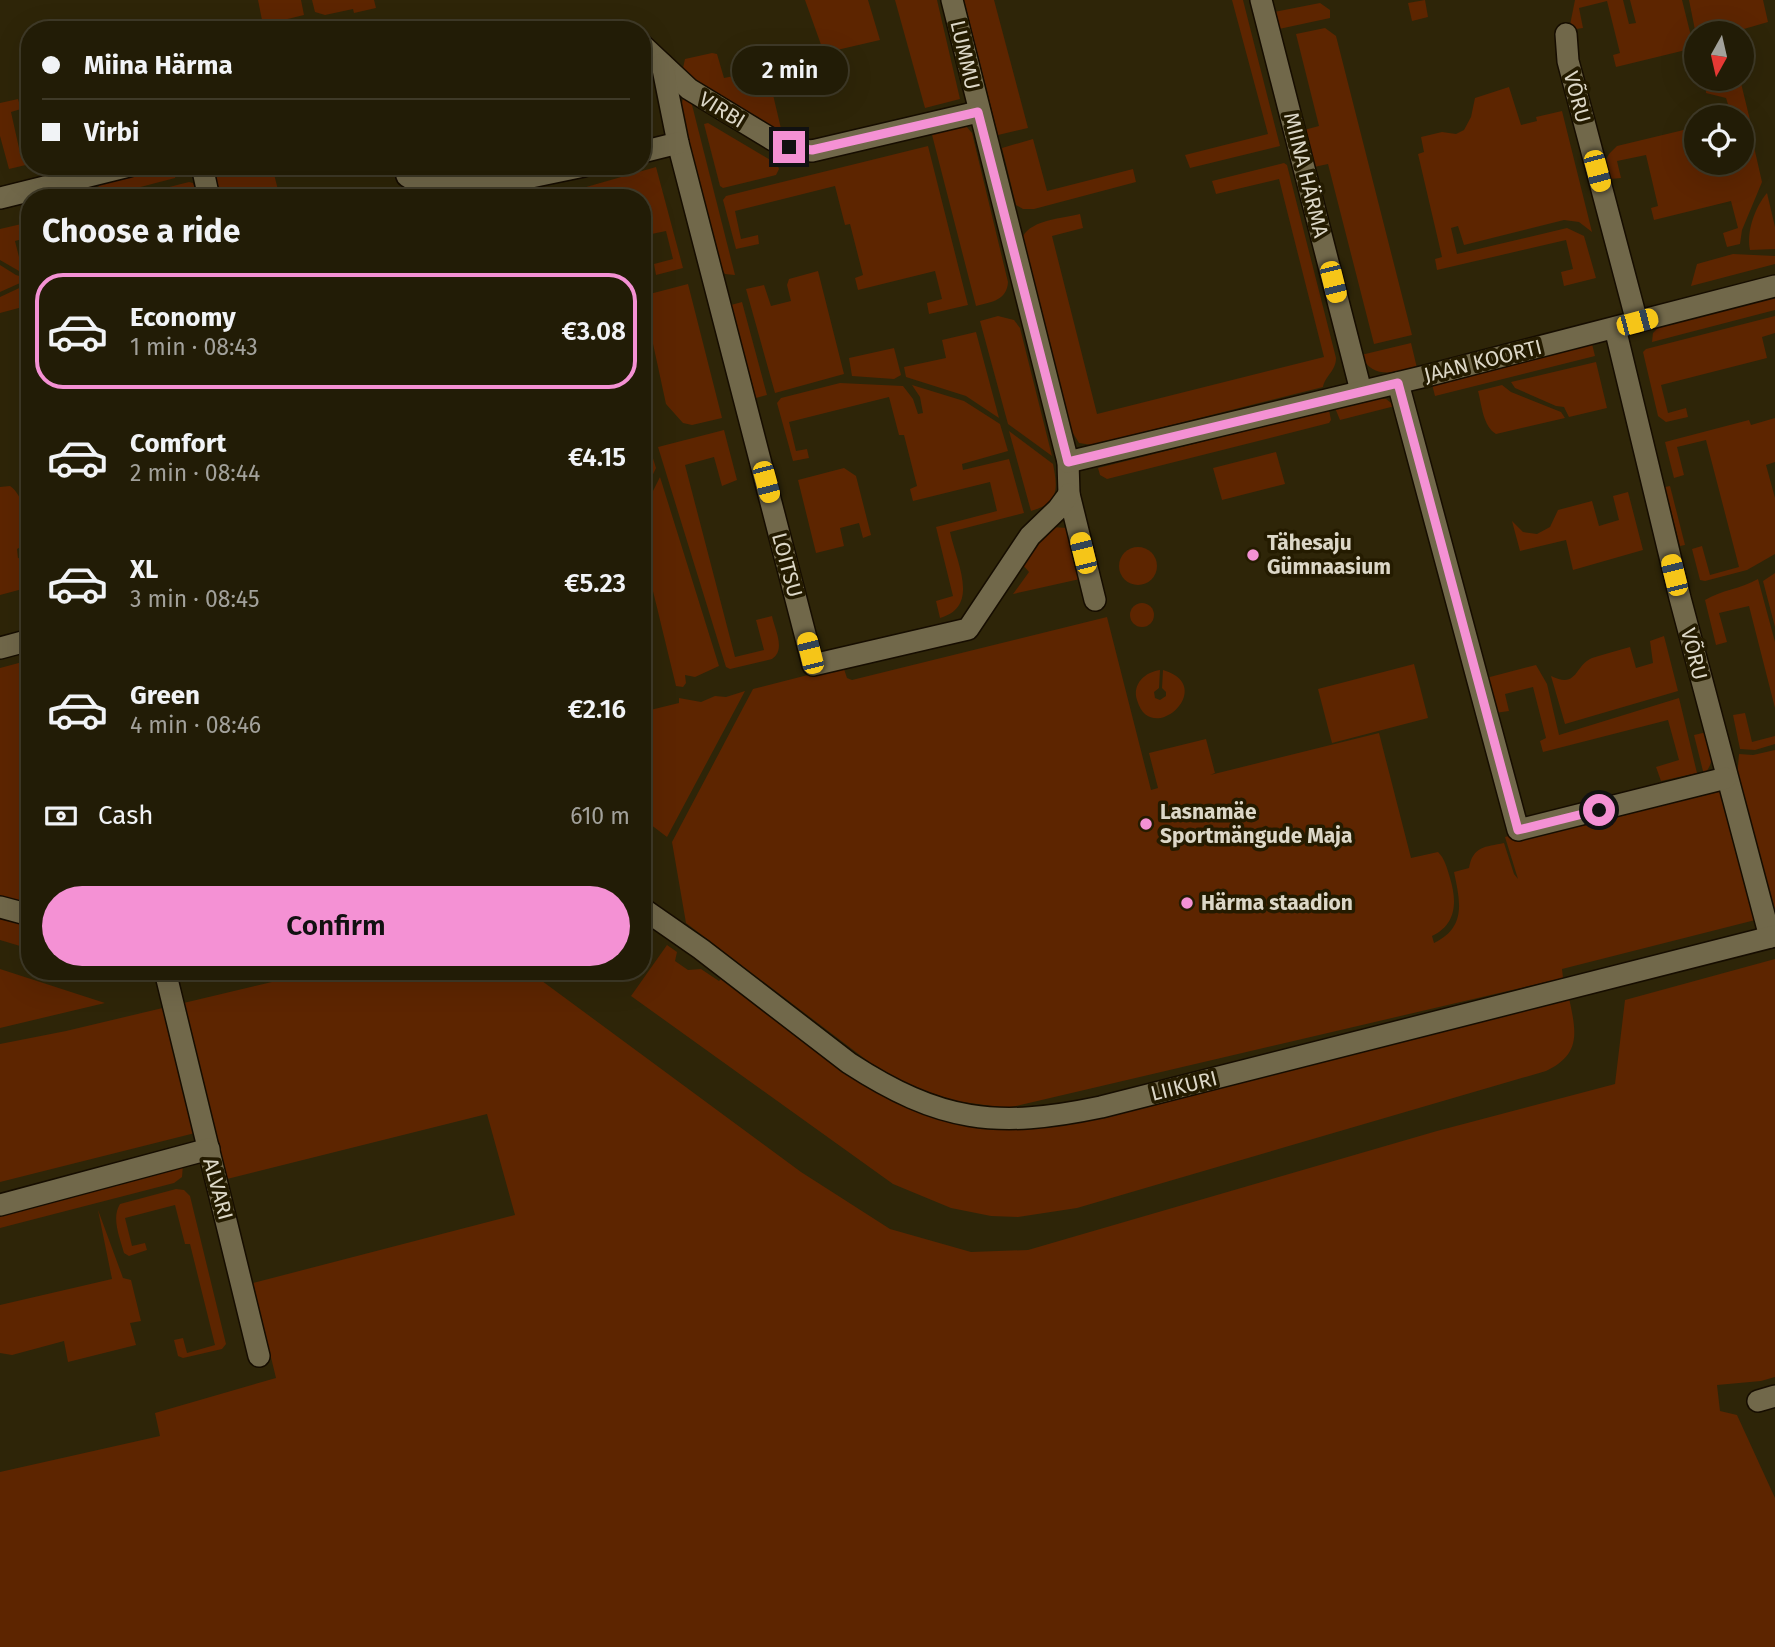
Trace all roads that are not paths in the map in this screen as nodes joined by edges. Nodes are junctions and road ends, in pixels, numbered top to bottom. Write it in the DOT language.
graph roads {
  1 [pos="951,0"];
  2 [pos="1261,0"];
  3 [pos="1566,34"];
  4 [pos="651,52"];
  5 [pos="662,64"];
  6 [pos="978,112"];
  7 [pos="678,143"];
  8 [pos="651,150"];
  9 [pos="93,175"];
  10 [pos="410,175"];
  11 [pos="540,175"];
  12 [pos="36,189"];
  13 [pos="21,193"];
  14 [pos="0,198"];
  15 [pos="1775,286"];
  16 [pos="1637,322"];
  17 [pos="1615,328"];
  18 [pos="1398,383"];
  19 [pos="1361,391"];
  20 [pos="1068,462"];
  21 [pos="1069,494"];
  22 [pos="1095,600"];
  23 [pos="21,642"];
  24 [pos="0,648"];
  25 [pos="1726,778"];
  26 [pos="0,907"];
  27 [pos="21,913"];
  28 [pos="651,914"];
  29 [pos="1772,936"];
  30 [pos="167,980"];
  31 [pos="209,1149"];
  32 [pos="0,1205"];
  33 [pos="259,1356"];
  1 -- 6 [label="street, LUMMU"];
  2 -- 19 [label="street, MIINA HÄRMA"];
  3 -- 16 [label="street, VÕRU"];
  4 -- 5 [label="street, VIRBI"];
  5 -- 6 [label="street, VIRBI"];
  5 -- 7 [label="street, LOITSU"];
  6 -- 20 [label="street, LUMMU"];
  7 -- 8 [label="street"];
  7 -- 21 [label="street, LOITSU"];
  9 -- 12 [label="street"];
  10 -- 11 [label="street"];
  13 -- 14 [label="street"];
  15 -- 16 [label="street, JAAN KOORTI"];
  16 -- 17 [label="street, JAAN KOORTI"];
  17 -- 18 [label="street, JAAN KOORTI"];
  17 -- 25 [label="street, VÕRU"];
  18 -- 19 [label="street, JAAN KOORTI"];
  18 -- 25 [label="street"];
  19 -- 20 [label="street, JAAN KOORTI"];
  20 -- 21 [label="street, LUMMU"];
  21 -- 22 [label="street, LUMMU"];
  23 -- 24 [label="street"];
  25 -- 29 [label="street, VÕRU"];
  26 -- 27 [label="street"];
  28 -- 29 [label="street, LIIKURI"];
  30 -- 31 [label="street"];
  31 -- 32 [label="street, ALVARI"];
  31 -- 33 [label="street, ALVARI"];
}
